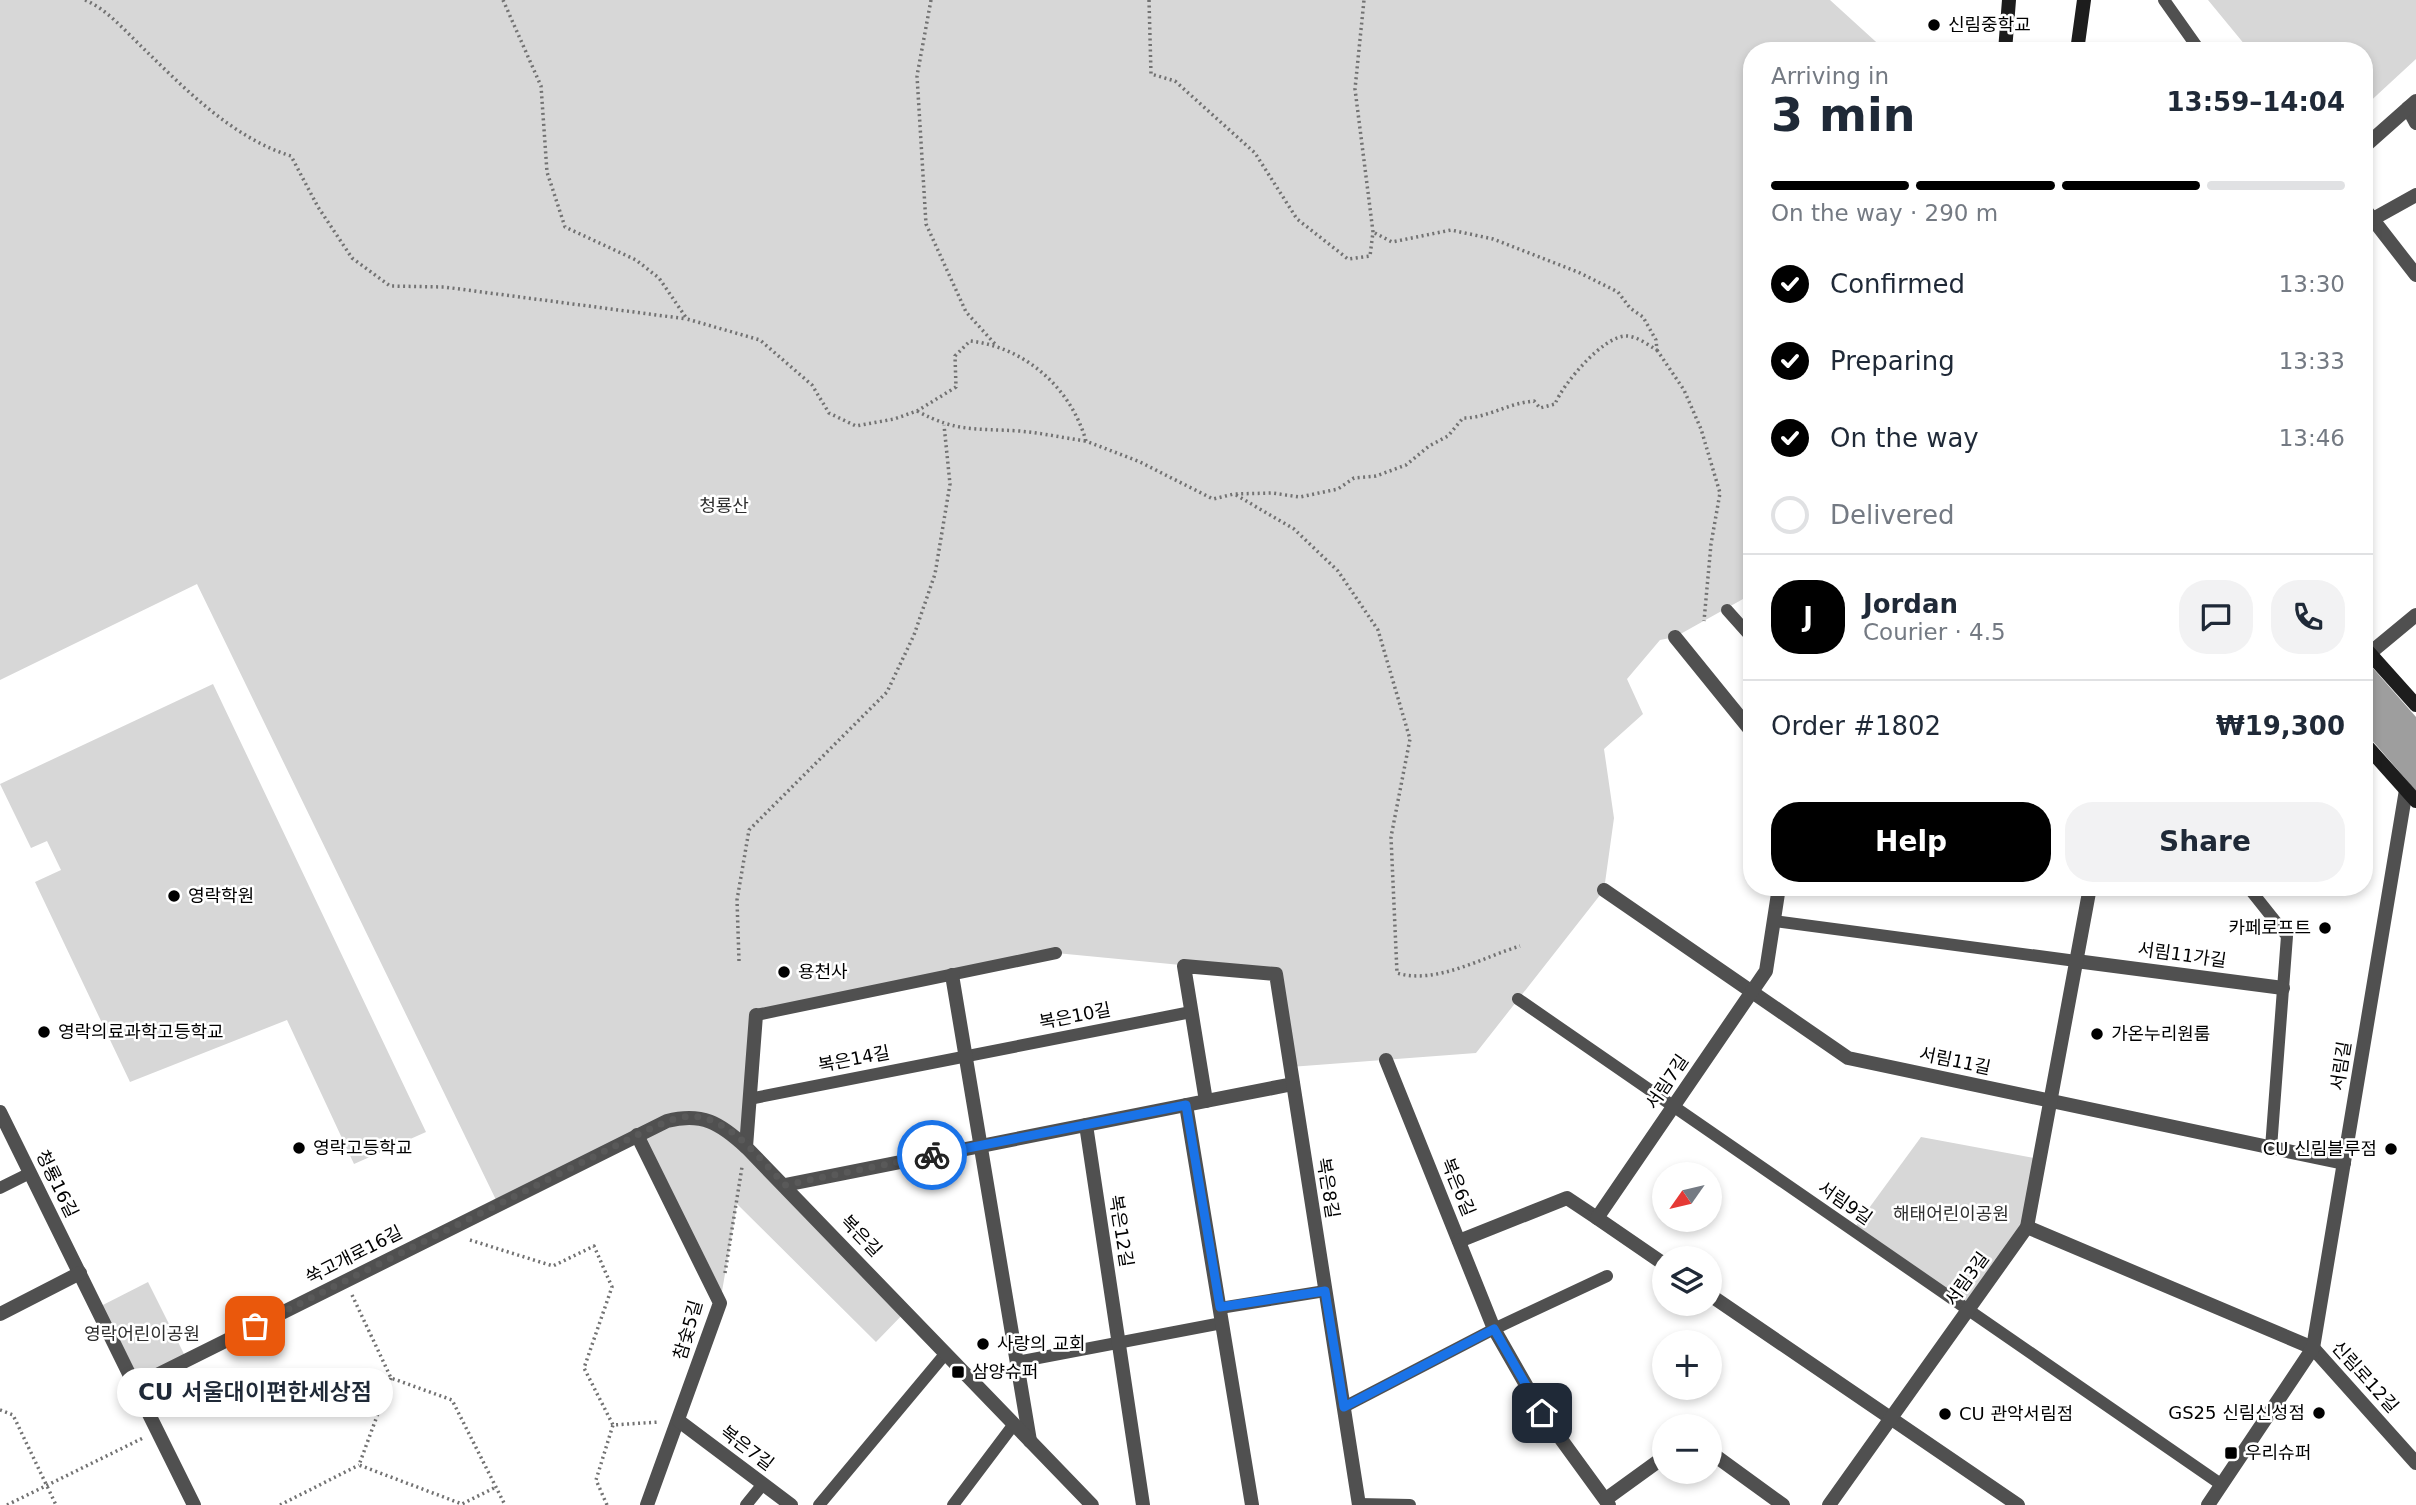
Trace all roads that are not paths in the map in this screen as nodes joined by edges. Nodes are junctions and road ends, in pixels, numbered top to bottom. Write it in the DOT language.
graph roads {
  1 [pos="2009,0"];
  2 [pos="2084,0"];
  3 [pos="2164,0"];
  4 [pos="2006,42"];
  5 [pos="2078,42"];
  6 [pos="2194,42"];
  7 [pos="2412,104"];
  8 [pos="2416,123"];
  9 [pos="2373,139"];
  10 [pos="2416,195"];
  11 [pos="2373,212"];
  12 [pos="2373,220"];
  13 [pos="2416,275"];
  14 [pos="1727,610"];
  15 [pos="2416,615"];
  16 [pos="1743,628"];
  17 [pos="1675,637"];
  18 [pos="2373,647"];
  19 [pos="2373,659"];
  20 [pos="2416,705"];
  21 [pos="1743,721"];
  22 [pos="2373,753"];
  23 [pos="2411,796"];
  24 [pos="1604,890"];
  25 [pos="1778,896"];
  26 [pos="2088,896"];
  27 [pos="2255,896"];
  28 [pos="1774,921"];
  29 [pos="1056,953"];
  30 [pos="2076,961"];
  31 [pos="952,975"];
  32 [pos="2283,988"];
  33 [pos="1752,992"];
  34 [pos="1518,999"];
  35 [pos="1191,1012"];
  36 [pos="756,1015"];
  37 [pos="965,1058"];
  38 [pos="1386,1060"];
  39 [pos="1293,1084"];
  40 [pos="749,1099"];
  41 [pos="1206,1101"];
  42 [pos="2050,1101"];
  43 [pos="1186,1105"];
  44 [pos="1674,1106"];
  45 [pos="0,1112"];
  46 [pos="1086,1125"];
  47 [pos="637,1135"];
  48 [pos="981,1146"];
  49 [pos="746,1147"];
  50 [pos="2271,1148"];
  51 [pos="2344,1163"];
  52 [pos="30,1173"];
  53 [pos="785,1185"];
  54 [pos="0,1188"];
  55 [pos="1597,1218"];
  56 [pos="2027,1227"];
  57 [pos="1459,1241"];
  58 [pos="1652,1256"];
  59 [pos="79,1273"];
  60 [pos="1608,1276"];
  61 [pos="1325,1291"];
  62 [pos="1722,1303"];
  63 [pos="1220,1307"];
  64 [pos="1969,1310"];
  65 [pos="0,1314"];
  66 [pos="1222,1323"];
  67 [pos="1494,1329"];
  68 [pos="1118,1343"];
  69 [pos="2313,1348"];
  70 [pos="946,1353"];
  71 [pos="1017,1362"];
  72 [pos="135,1386"];
  73 [pos="1344,1407"];
  74 [pos="1891,1419"];
  75 [pos="679,1421"];
  76 [pos="1014,1424"];
  77 [pos="1030,1441"];
  78 [pos="1722,1461"];
  79 [pos="2416,1463"];
  80 [pos="1652,1467"];
  81 [pos="763,1484"];
  82 [pos="2222,1485"];
  83 [pos="1608,1502"];
  84 [pos="1359,1504"];
  85 [pos="194,1505"];
  86 [pos="647,1505"];
  87 [pos="746,1505"];
  88 [pos="791,1505"];
  89 [pos="819,1505"];
  90 [pos="953,1505"];
  91 [pos="1091,1505"];
  92 [pos="1143,1505"];
  93 [pos="1252,1505"];
  94 [pos="1410,1505"];
  95 [pos="1783,1505"];
  96 [pos="1829,1505"];
  97 [pos="2018,1505"];
  98 [pos="2208,1505"];
  1 -- 4 [label="main road"];
  2 -- 5 [label="main road"];
  3 -- 6 [label="lane"];
  7 -- 8 [label="street"];
  7 -- 9 [label="street"];
  10 -- 11 [label="street"];
  12 -- 13 [label="street"];
  14 -- 16 [label="lane"];
  15 -- 18 [label="street"];
  17 -- 21 [label="street"];
  19 -- 20 [label="main road"];
  22 -- 23 [label="main road"];
  23 -- 51 [label="street, 서림길"];
  24 -- 33 [label="street, 서림11길"];
  25 -- 28 [label="street, 서림7길"];
  26 -- 30 [label="street, 서림3길"];
  27 -- 32 [label="lane"];
  28 -- 30 [label="lane"];
  28 -- 33 [label="street, 서림7길"];
  29 -- 31 [label="lane"];
  30 -- 32 [label="street, 서림11가길"];
  30 -- 42 [label="street, 서림3길"];
  31 -- 36 [label="lane"];
  31 -- 37 [label="street"];
  32 -- 50 [label="lane"];
  33 -- 42 [label="street, 서림11길"];
  33 -- 44 [label="street, 서림7길"];
  34 -- 44 [label="lane, 서림9길"];
  35 -- 37 [label="lane, 복은10길"];
  35 -- 39 [label="street, 복은8길"];
  35 -- 41 [label="street"];
  36 -- 40 [label="street"];
  37 -- 40 [label="lane, 복은14길"];
  37 -- 48 [label="street"];
  38 -- 57 [label="street, 복은6길"];
  39 -- 41 [label="street"];
  39 -- 61 [label="street, 복은8길"];
  40 -- 49 [label="street"];
  41 -- 43 [label="street"];
  42 -- 50 [label="street, 서림11길"];
  42 -- 56 [label="street, 서림3길"];
  43 -- 46 [label="street"];
  43 -- 63 [label="street"];
  44 -- 55 [label="street, 서림7길"];
  44 -- 64 [label="lane, 서림9길"];
  45 -- 52 [label="street, 청룡16길"];
  46 -- 48 [label="street"];
  46 -- 68 [label="street, 복은12길"];
  47 -- 49 [label="street, 쑥고개로16길"];
  47 -- 72 [label="street, 쑥고개로16길"];
  47 -- 75 [label="street, 참숯5길"];
  48 -- 53 [label="street"];
  48 -- 71 [label="street"];
  49 -- 53 [label="street, 복은길"];
  50 -- 51 [label="street, 서림11길"];
  51 -- 69 [label="street, 서림길"];
  52 -- 54 [label="lane"];
  52 -- 59 [label="street, 청룡16길"];
  53 -- 70 [label="street, 복은길"];
  55 -- 57 [label="street"];
  55 -- 58 [label="street"];
  56 -- 64 [label="street, 서림3길"];
  56 -- 69 [label="street"];
  57 -- 67 [label="street, 복은6길"];
  59 -- 65 [label="street"];
  59 -- 72 [label="street"];
  60 -- 67 [label="lane"];
  61 -- 63 [label="lane"];
  61 -- 73 [label="street, 복은8길"];
  62 -- 74 [label="street"];
  63 -- 66 [label="street"];
  64 -- 74 [label="street, 서림3길"];
  64 -- 82 [label="lane, 서림9길"];
  66 -- 68 [label="lane"];
  66 -- 93 [label="street"];
  67 -- 73 [label="lane"];
  67 -- 83 [label="street, 복은6길"];
  68 -- 71 [label="lane"];
  68 -- 92 [label="street, 복은12길"];
  69 -- 79 [label="street, 신림로12길"];
  69 -- 82 [label="street, 서림길"];
  70 -- 76 [label="street, 복은길"];
  70 -- 89 [label="lane"];
  71 -- 77 [label="street"];
  72 -- 85 [label="street"];
  73 -- 84 [label="street, 복은8길"];
  74 -- 96 [label="street, 서림3길"];
  74 -- 97 [label="street"];
  75 -- 81 [label="street, 복은7길"];
  75 -- 86 [label="street, 참숯5길"];
  76 -- 77 [label="street, 복은길"];
  76 -- 90 [label="lane"];
  77 -- 91 [label="street, 복은길"];
  78 -- 95 [label="street"];
  80 -- 83 [label="street"];
  81 -- 87 [label="lane"];
  81 -- 88 [label="street, 복은7길"];
  82 -- 98 [label="street, 서림길"];
  84 -- 94 [label="lane, 복은8길"];
}
